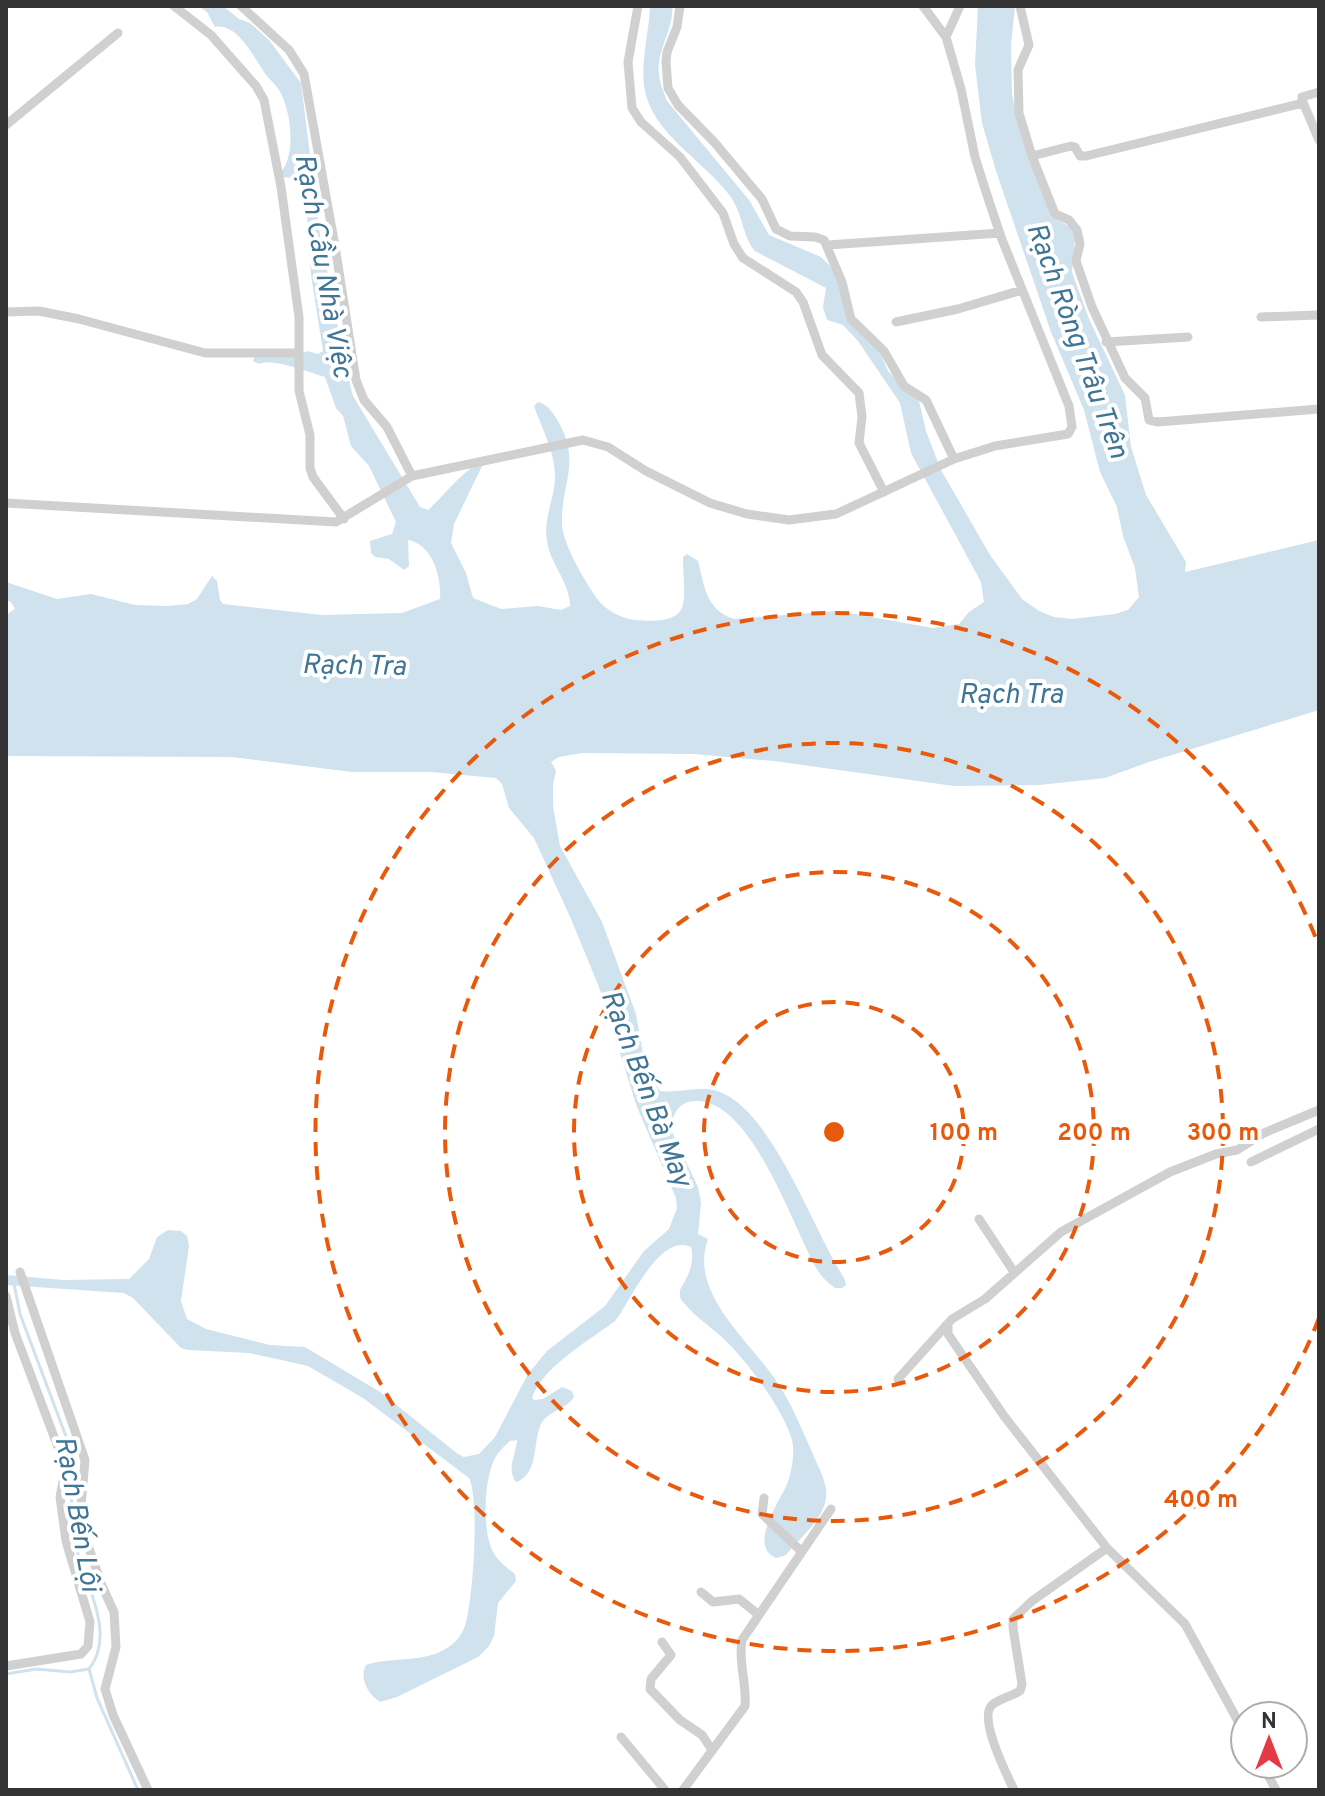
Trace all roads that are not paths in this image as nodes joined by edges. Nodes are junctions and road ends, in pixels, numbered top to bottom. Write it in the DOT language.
graph roads {
  1 [pos="174,6"];
  2 [pos="241,6"];
  3 [pos="638,6"];
  4 [pos="680,6"];
  5 [pos="923,6"];
  6 [pos="960,6"];
  7 [pos="1020,6"];
  8 [pos="118,33"];
  9 [pos="946,37"];
  10 [pos="1319,92"];
  11 [pos="1303,103"];
  12 [pos="6,125"];
  13 [pos="1319,140"];
  14 [pos="1032,156"];
  15 [pos="1000,233"];
  16 [pos="828,245"];
  17 [pos="1022,290"];
  18 [pos="6,312"];
  19 [pos="1319,315"];
  20 [pos="1261,317"];
  21 [pos="896,322"];
  22 [pos="1188,337"];
  23 [pos="1106,342"];
  24 [pos="299,354"];
  25 [pos="1319,409"];
  26 [pos="951,460"];
  27 [pos="411,477"];
  28 [pos="884,492"];
  29 [pos="6,503"];
  30 [pos="344,519"];
  31 [pos="1319,1110"];
  32 [pos="1319,1129"];
  33 [pos="1251,1162"];
  34 [pos="979,1219"];
  35 [pos="1014,1272"];
  36 [pos="22,1274"];
  37 [pos="6,1296"];
  38 [pos="948,1326"];
  39 [pos="898,1379"];
  40 [pos="764,1498"];
  41 [pos="831,1509"];
  42 [pos="1107,1548"];
  43 [pos="799,1549"];
  44 [pos="701,1592"];
  45 [pos="759,1615"];
  46 [pos="662,1642"];
  47 [pos="6,1666"];
  48 [pos="1229,1705"];
  49 [pos="621,1737"];
  50 [pos="712,1750"];
  51 [pos="148,1790"];
  52 [pos="665,1790"];
  53 [pos="683,1790"];
  54 [pos="1014,1790"];
  1 -- 24 [label="street"];
  2 -- 27 [label="street"];
  3 -- 28 [label="street"];
  4 -- 16 [label="street"];
  5 -- 9 [label="street"];
  6 -- 9 [label="street"];
  7 -- 14 [label="street"];
  8 -- 12 [label="street"];
  9 -- 15 [label="street"];
  10 -- 11 [label="street"];
  11 -- 13 [label="street"];
  11 -- 14 [label="street"];
  14 -- 23 [label="street"];
  15 -- 16 [label="street"];
  15 -- 17 [label="street"];
  16 -- 26 [label="street"];
  17 -- 21 [label="street"];
  17 -- 26 [label="street"];
  18 -- 24 [label="street"];
  19 -- 20 [label="street"];
  22 -- 23 [label="street"];
  23 -- 25 [label="street"];
  24 -- 30 [label="street"];
  26 -- 28 [label="street"];
  27 -- 28 [label="street"];
  27 -- 30 [label="street"];
  29 -- 30 [label="street"];
  31 -- 35 [label="street"];
  32 -- 33 [label="street"];
  34 -- 35 [label="street"];
  35 -- 38 [label="street"];
  36 -- 51 [label="street"];
  37 -- 47 [label="street"];
  38 -- 39 [label="street"];
  38 -- 42 [label="street"];
  40 -- 43 [label="street"];
  41 -- 43 [label="street"];
  42 -- 48 [label="street"];
  42 -- 54 [label="street"];
  43 -- 45 [label="street"];
  44 -- 45 [label="street"];
  45 -- 50 [label="street"];
  46 -- 50 [label="street"];
  49 -- 52 [label="street"];
  50 -- 53 [label="street"];
}
